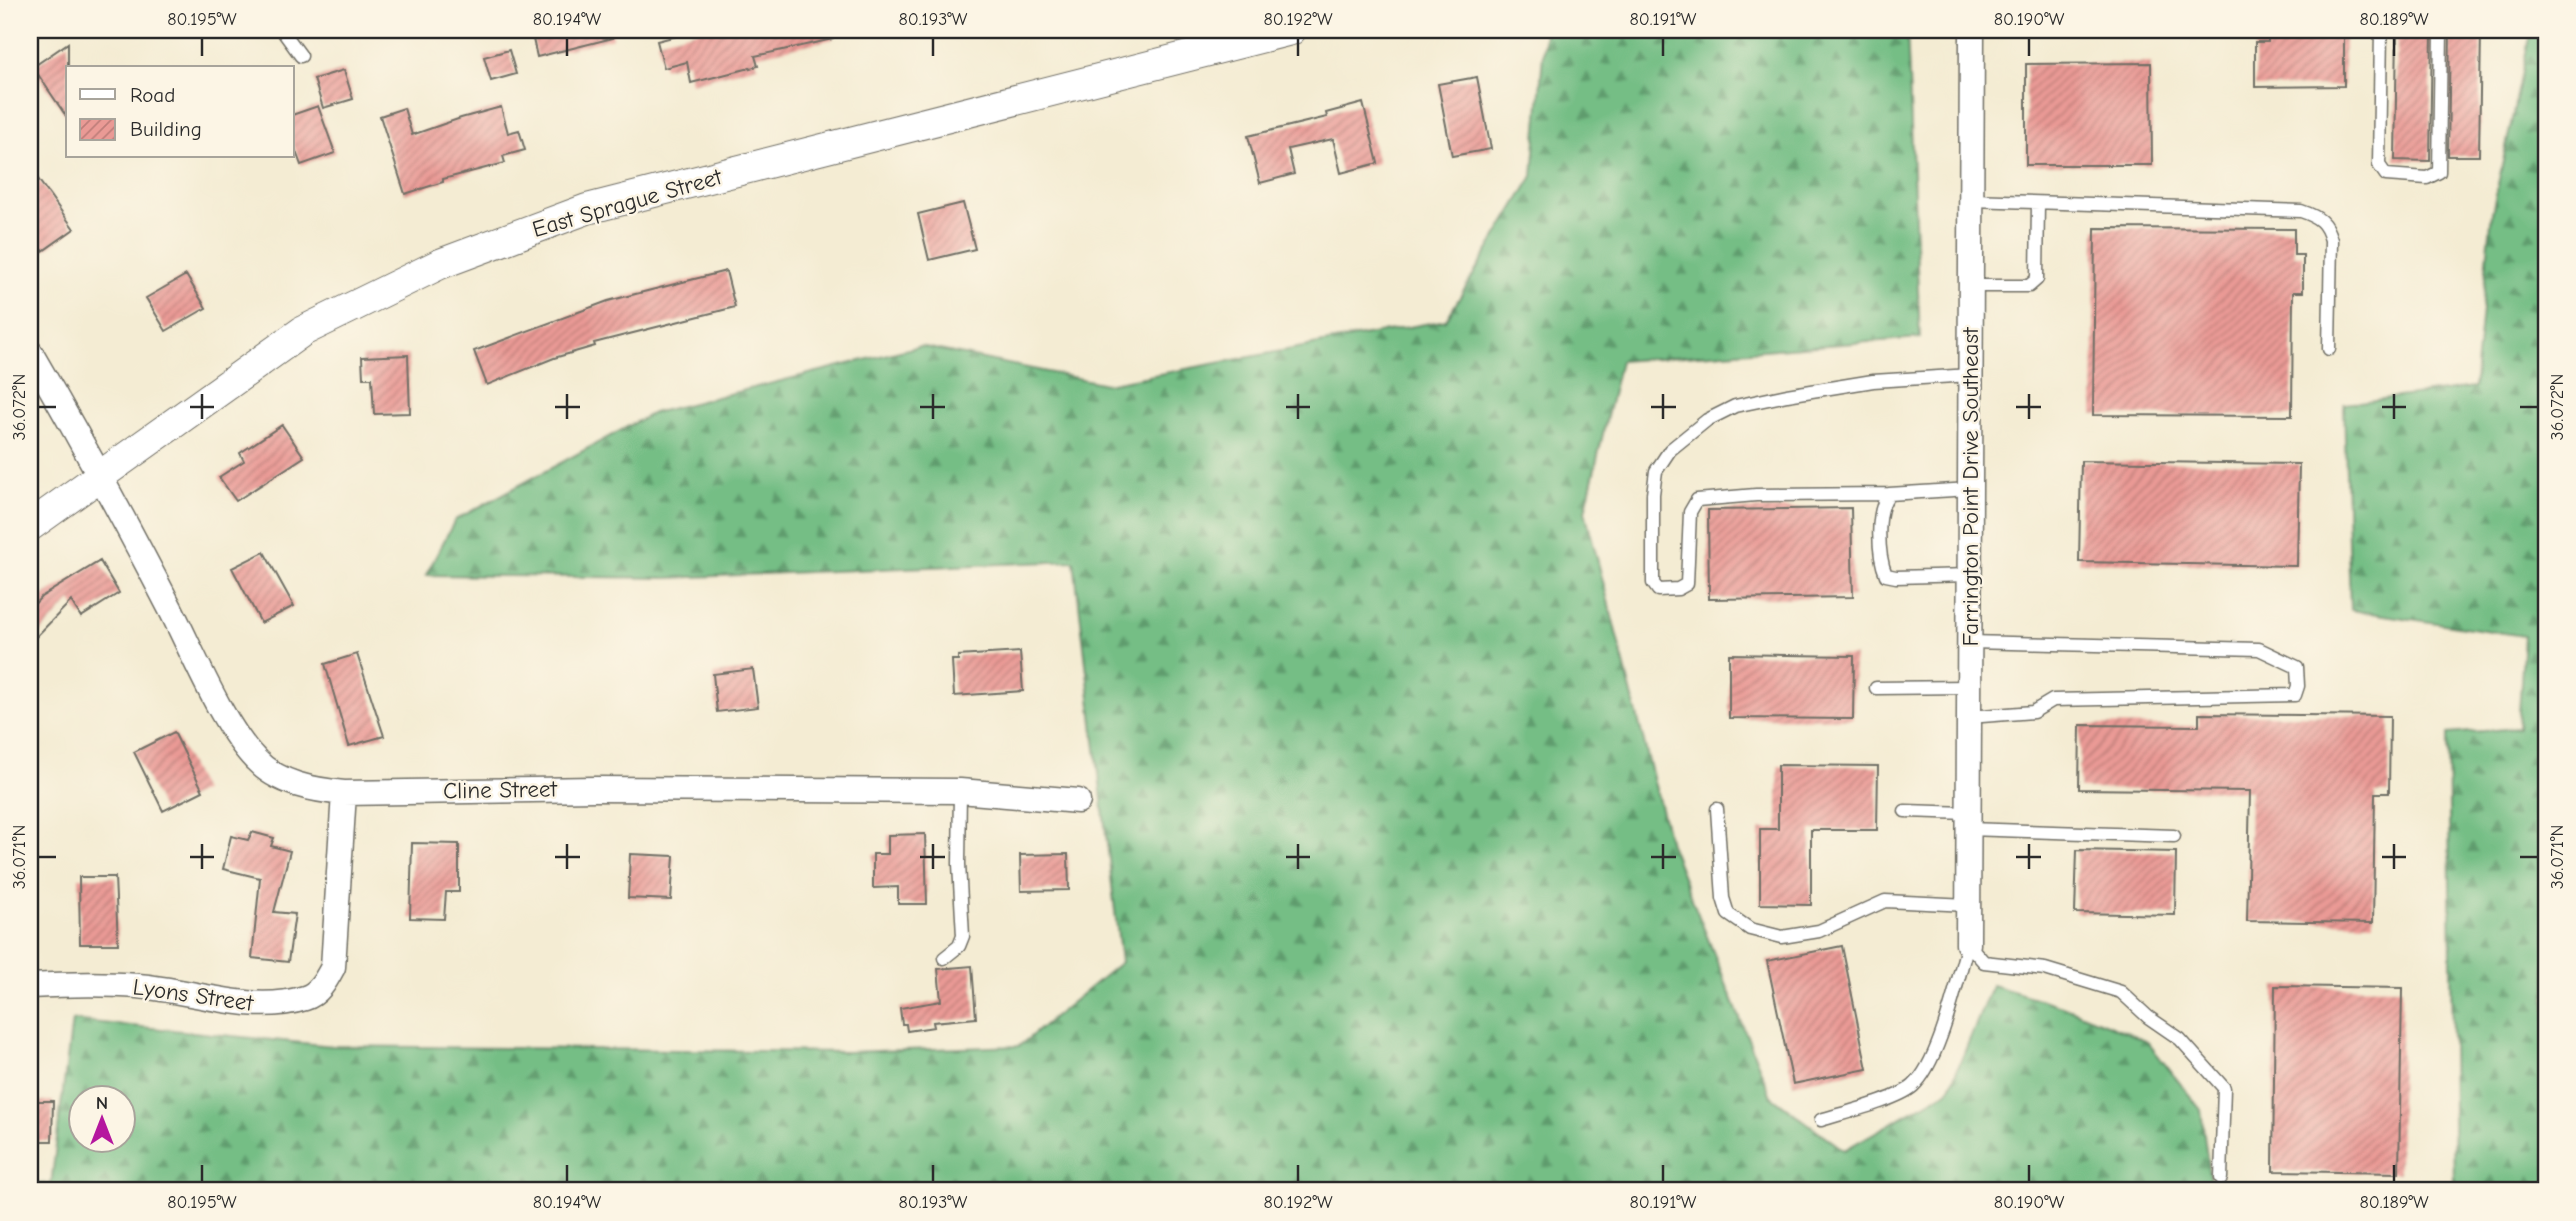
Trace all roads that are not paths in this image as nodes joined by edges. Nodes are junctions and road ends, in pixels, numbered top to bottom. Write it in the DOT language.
graph roads {
  1 [pos="282,30"];
  2 [pos="1972,30"];
  3 [pos="2381,30"];
  4 [pos="2441,30"];
  5 [pos="1283,31"];
  6 [pos="301,56"];
  7 [pos="1971,200"];
  8 [pos="2038,203"];
  9 [pos="1971,286"];
  10 [pos="2329,349"];
  11 [pos="30,352"];
  12 [pos="1970,375"];
  13 [pos="101,474"];
  14 [pos="1970,489"];
  15 [pos="1889,494"];
  16 [pos="30,526"];
  17 [pos="1969,575"];
  18 [pos="1969,642"];
  19 [pos="1969,687"];
  20 [pos="1876,688"];
  21 [pos="1969,717"];
  22 [pos="960,791"];
  23 [pos="344,793"];
  24 [pos="1078,801"];
  25 [pos="1717,809"];
  26 [pos="1906,811"];
  27 [pos="1968,821"];
  28 [pos="2174,836"];
  29 [pos="1968,905"];
  30 [pos="1968,944"];
  31 [pos="944,958"];
  32 [pos="30,986"];
  33 [pos="1821,1120"];
  34 [pos="2221,1178"];
  1 -- 6 [label="lane"];
  2 -- 7 [label="street, Farrington Point Drive Southeast"];
  3 -- 4 [label="lane"];
  5 -- 13 [label="street, East Sprague Street"];
  7 -- 8 [label="lane"];
  7 -- 9 [label="street, Farrington Point Drive Southeast"];
  8 -- 9 [label="lane"];
  8 -- 10 [label="lane"];
  9 -- 12 [label="street, Farrington Point Drive Southeast"];
  11 -- 13 [label="street, Cline Street"];
  12 -- 14 [label="street, Farrington Point Drive Southeast"];
  12 -- 15 [label="lane"];
  13 -- 16 [label="street, East Sprague Street"];
  13 -- 23 [label="street, Cline Street"];
  14 -- 15 [label="lane"];
  14 -- 17 [label="street, Farrington Point Drive Southeast"];
  15 -- 17 [label="lane"];
  17 -- 18 [label="street, Farrington Point Drive Southeast"];
  18 -- 19 [label="street, Farrington Point Drive Southeast"];
  18 -- 21 [label="lane"];
  19 -- 20 [label="lane"];
  19 -- 21 [label="street, Farrington Point Drive Southeast"];
  21 -- 27 [label="street, Farrington Point Drive Southeast"];
  22 -- 23 [label="street, Cline Street"];
  22 -- 24 [label="street, Cline Street"];
  22 -- 31 [label="lane"];
  23 -- 32 [label="street, Lyons Street"];
  25 -- 29 [label="lane"];
  26 -- 27 [label="lane"];
  27 -- 28 [label="lane"];
  27 -- 29 [label="street, Farrington Point Drive Southeast"];
  29 -- 30 [label="street, Farrington Point Drive Southeast"];
  30 -- 33 [label="lane"];
  30 -- 34 [label="lane"];
}
